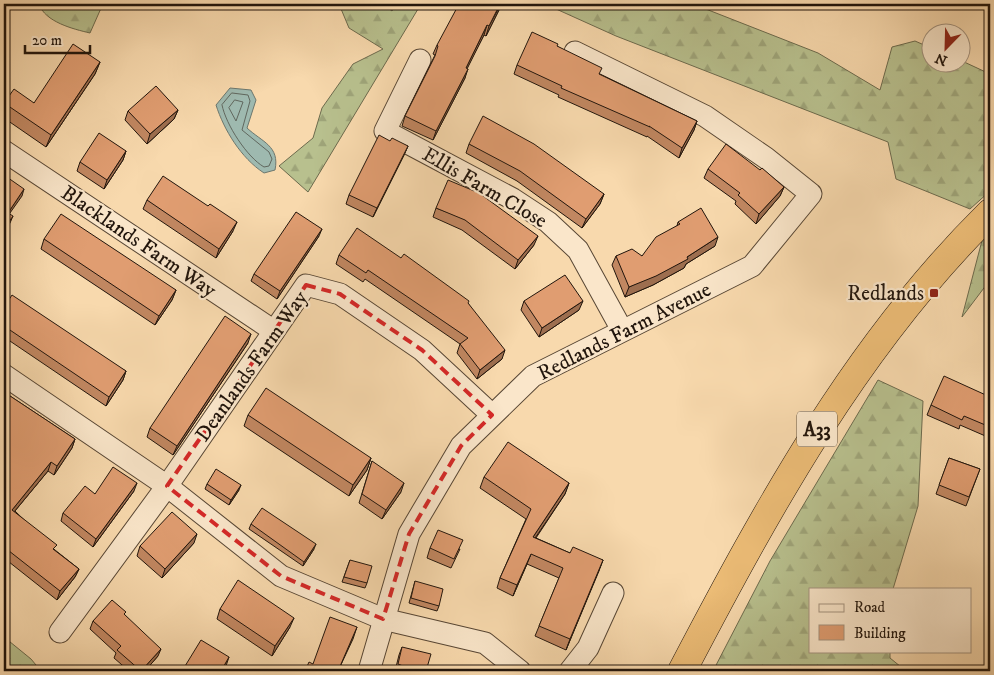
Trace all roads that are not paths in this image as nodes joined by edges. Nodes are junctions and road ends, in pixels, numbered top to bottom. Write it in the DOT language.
graph roads {
  1 [pos="575,52"];
  2 [pos="420,60"];
  3 [pos="4,151"];
  4 [pos="990,213"];
  5 [pos="622,330"];
  6 [pos="274,331"];
  7 [pos="4,375"];
  8 [pos="492,415"];
  9 [pos="167,486"];
  10 [pos="613,593"];
  11 [pos="383,619"];
  12 [pos="60,632"];
  13 [pos="369,671"];
  14 [pos="520,671"];
  15 [pos="570,671"];
  16 [pos="682,671"];
  1 -- 5 [label="street, Redlands Farm Avenue"];
  2 -- 5 [label="street, Ellis Farm Close"];
  3 -- 6 [label="street, Blacklands Farm Way"];
  4 -- 16 [label="highway, A33"];
  5 -- 8 [label="street, Redlands Farm Avenue"];
  6 -- 8 [label="street, Deanlands Farm Way"];
  6 -- 9 [label="street, Deanlands Farm Way"];
  7 -- 9 [label="street"];
  8 -- 11 [label="street, Redlands Farm Avenue"];
  9 -- 11 [label="street"];
  9 -- 12 [label="street"];
  10 -- 15 [label="street"];
  11 -- 13 [label="street, Redlands Farm Avenue"];
  11 -- 14 [label="street"];
}
